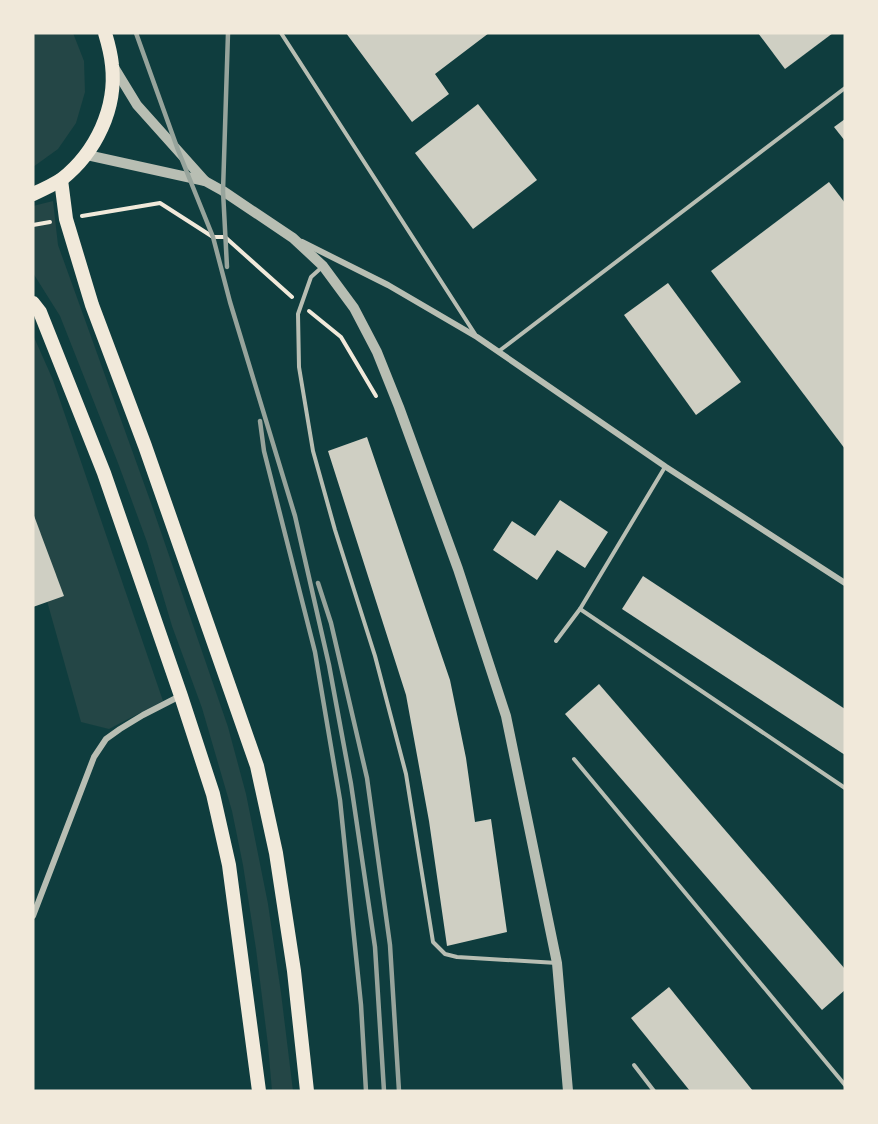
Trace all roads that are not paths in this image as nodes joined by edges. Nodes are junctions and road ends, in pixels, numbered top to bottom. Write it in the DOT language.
graph roads {
  1 [pos="105,33"];
  2 [pos="281,33"];
  3 [pos="112,64"];
  4 [pos="845,88"];
  5 [pos="87,155"];
  6 [pos="61,180"];
  7 [pos="205,181"];
  8 [pos="33,194"];
  9 [pos="293,238"];
  10 [pos="323,266"];
  11 [pos="33,303"];
  12 [pos="477,337"];
  13 [pos="498,352"];
  14 [pos="666,467"];
  15 [pos="845,583"];
  16 [pos="580,609"];
  17 [pos="555,640"];
  18 [pos="181,696"];
  19 [pos="574,759"];
  20 [pos="845,788"];
  21 [pos="33,916"];
  22 [pos="557,963"];
  23 [pos="634,1065"];
  24 [pos="845,1085"];
  25 [pos="259,1091"];
  26 [pos="307,1091"];
  27 [pos="568,1091"];
  28 [pos="654,1091"];
  1 -- 3 [label="main road"];
  2 -- 12 [label="lane"];
  3 -- 5 [label="main road"];
  3 -- 7 [label="street"];
  4 -- 13 [label="lane"];
  5 -- 6 [label="main road"];
  5 -- 7 [label="street"];
  6 -- 8 [label="main road"];
  6 -- 26 [label="main road"];
  7 -- 9 [label="street"];
  9 -- 10 [label="street"];
  9 -- 12 [label="street"];
  10 -- 22 [label="street"];
  10 -- 22 [label="lane"];
  11 -- 18 [label="main road"];
  12 -- 13 [label="street"];
  13 -- 14 [label="street"];
  14 -- 15 [label="street"];
  14 -- 16 [label="lane"];
  16 -- 17 [label="lane"];
  16 -- 20 [label="lane"];
  18 -- 21 [label="street"];
  18 -- 25 [label="main road"];
  19 -- 24 [label="lane"];
  22 -- 27 [label="street"];
  23 -- 28 [label="lane"];
}
